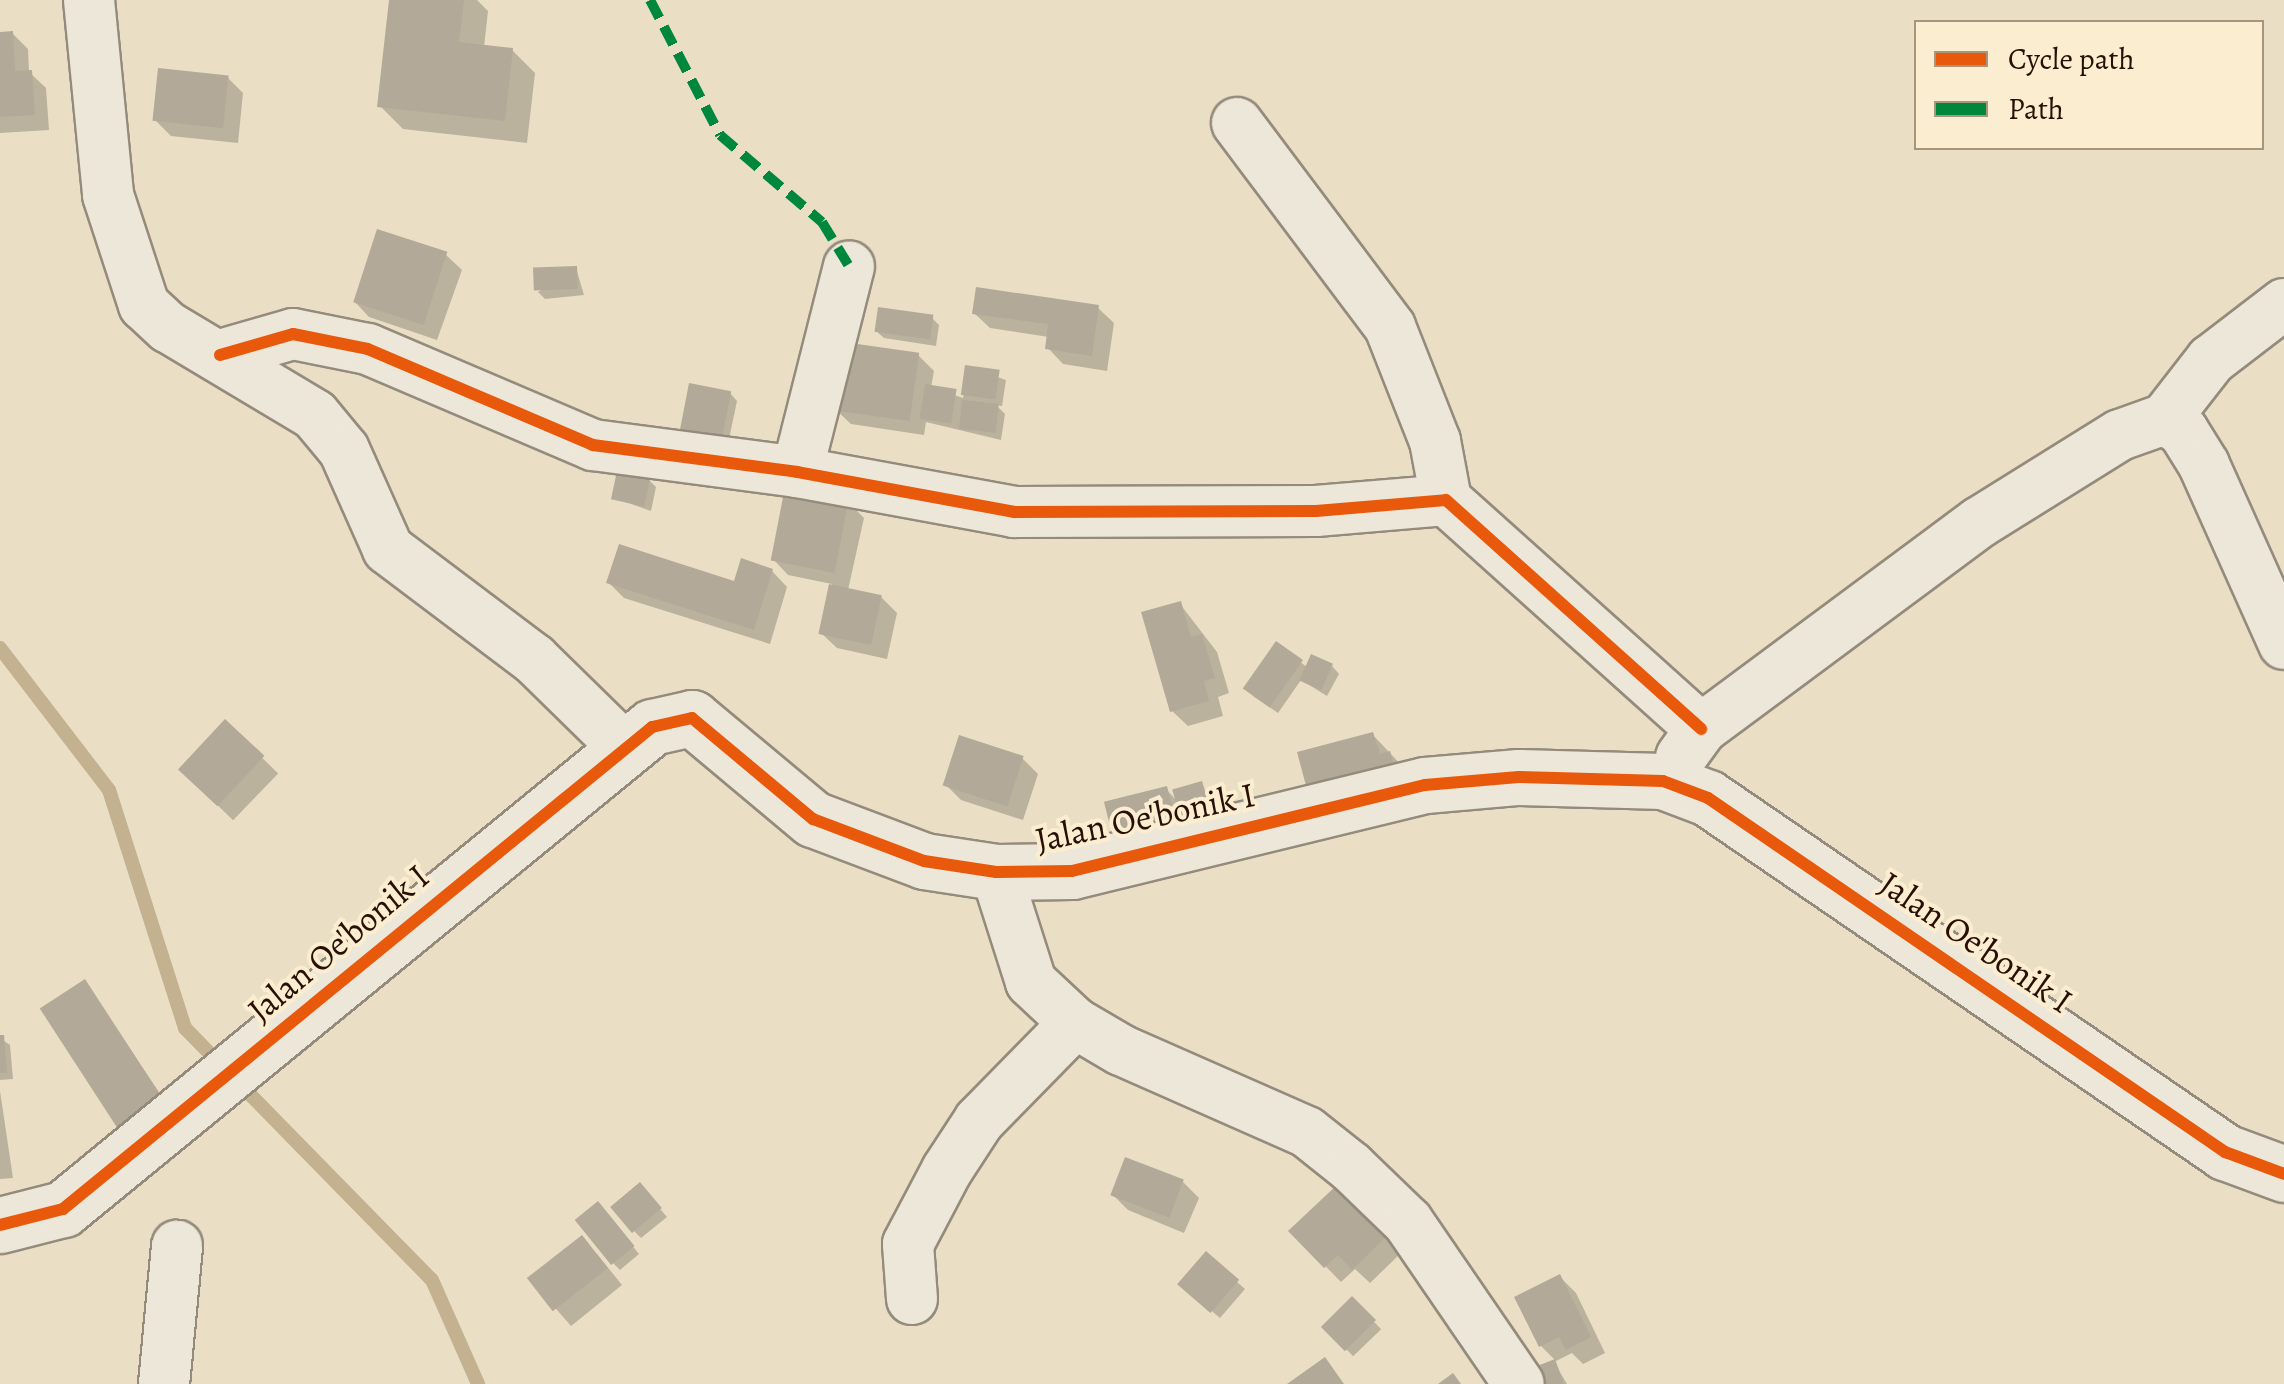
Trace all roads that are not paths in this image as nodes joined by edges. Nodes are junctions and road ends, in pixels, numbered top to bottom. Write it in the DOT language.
graph roads {
  1 [pos="89,0"];
  2 [pos="1237,124"];
  3 [pos="849,266"];
  4 [pos="2284,304"];
  5 [pos="220,355"];
  6 [pos="2165,419"];
  7 [pos="797,472"];
  8 [pos="1446,500"];
  9 [pos="2284,644"];
  10 [pos="1700,729"];
  11 [pos="624,748"];
  12 [pos="1663,782"];
  13 [pos="996,872"];
  14 [pos="1075,1023"];
  15 [pos="2284,1174"];
  16 [pos="0,1225"];
  17 [pos="176,1246"];
  18 [pos="912,1299"];
  19 [pos="164,1384"];
  20 [pos="1518,1384"];
  1 -- 5 [label="street"];
  2 -- 8 [label="street"];
  3 -- 7 [label="street"];
  4 -- 6 [label="street"];
  5 -- 7 [label="street"];
  5 -- 11 [label="street"];
  6 -- 9 [label="street"];
  6 -- 10 [label="street"];
  7 -- 8 [label="street"];
  8 -- 10 [label="street"];
  10 -- 12 [label="street"];
  11 -- 13 [label="street, Jalan Oe'bonik I"];
  11 -- 16 [label="street, Jalan Oe'bonik I"];
  12 -- 13 [label="street, Jalan Oe'bonik I"];
  12 -- 15 [label="street, Jalan Oe'bonik I"];
  13 -- 14 [label="street"];
  14 -- 18 [label="street"];
  14 -- 20 [label="street"];
  17 -- 19 [label="street"];
}
